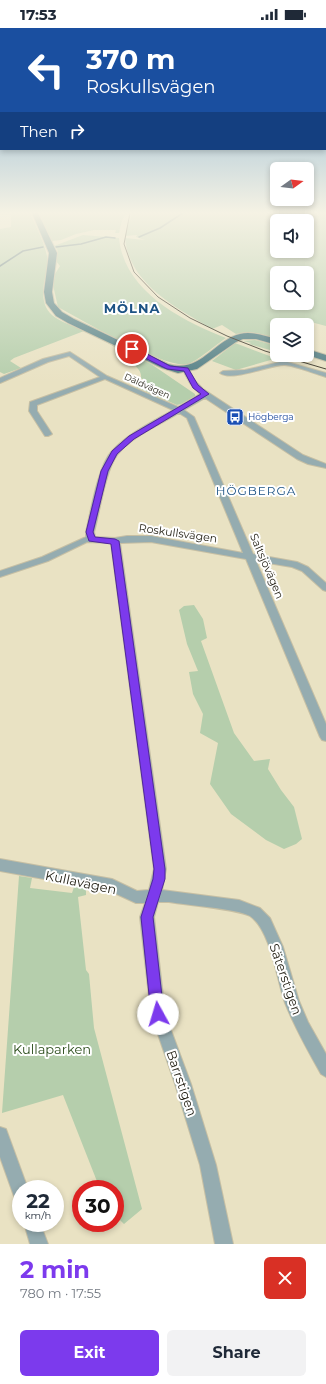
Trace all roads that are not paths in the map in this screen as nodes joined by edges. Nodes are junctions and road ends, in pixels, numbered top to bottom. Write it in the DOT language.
graph roads {
  1 [pos="52,270"];
  2 [pos="270,340"];
  3 [pos="314,354"];
  4 [pos="326,358"];
  5 [pos="186,370"];
  6 [pos="223,373"];
  7 [pos="326,375"];
  8 [pos="105,377"];
  9 [pos="0,381"];
  10 [pos="206,394"];
  11 [pos="178,410"];
  12 [pos="48,434"];
  13 [pos="326,466"];
  14 [pos="91,539"];
  15 [pos="115,541"];
  16 [pos="250,557"];
  17 [pos="0,574"];
  18 [pos="326,588"];
  19 [pos="326,737"];
  20 [pos="0,865"];
  21 [pos="153,896"];
  22 [pos="255,912"];
  23 [pos="326,1069"];
  24 [pos="0,1135"];
  25 [pos="16,1180"];
  26 [pos="35,1232"];
  27 [pos="40,1244"];
  28 [pos="224,1244"];
  1 -- 5 [label="main road"];
  2 -- 5 [label="main road"];
  3 -- 4 [label="main road"];
  5 -- 10 [label="street"];
  6 -- 7 [label="street"];
  8 -- 9 [label="street, Däldvägen"];
  8 -- 11 [label="street, Däldvägen"];
  8 -- 12 [label="street"];
  10 -- 11 [label="street"];
  10 -- 13 [label="street"];
  11 -- 14 [label="street"];
  11 -- 16 [label="street, Saltsjövägen"];
  14 -- 15 [label="street, Roskullsvägen"];
  14 -- 17 [label="street, Roskullsvägen"];
  15 -- 16 [label="street, Roskullsvägen"];
  15 -- 21 [label="street, Barrstigen"];
  16 -- 18 [label="street, Roskullsvägen"];
  16 -- 19 [label="street, Saltsjövägen"];
  20 -- 21 [label="street, Kullavägen"];
  21 -- 22 [label="street, Kullavägen"];
  21 -- 28 [label="street, Barrstigen"];
  22 -- 23 [label="street, Säterstigen"];
  24 -- 25 [label="street"];
  26 -- 27 [label="street"];
}
